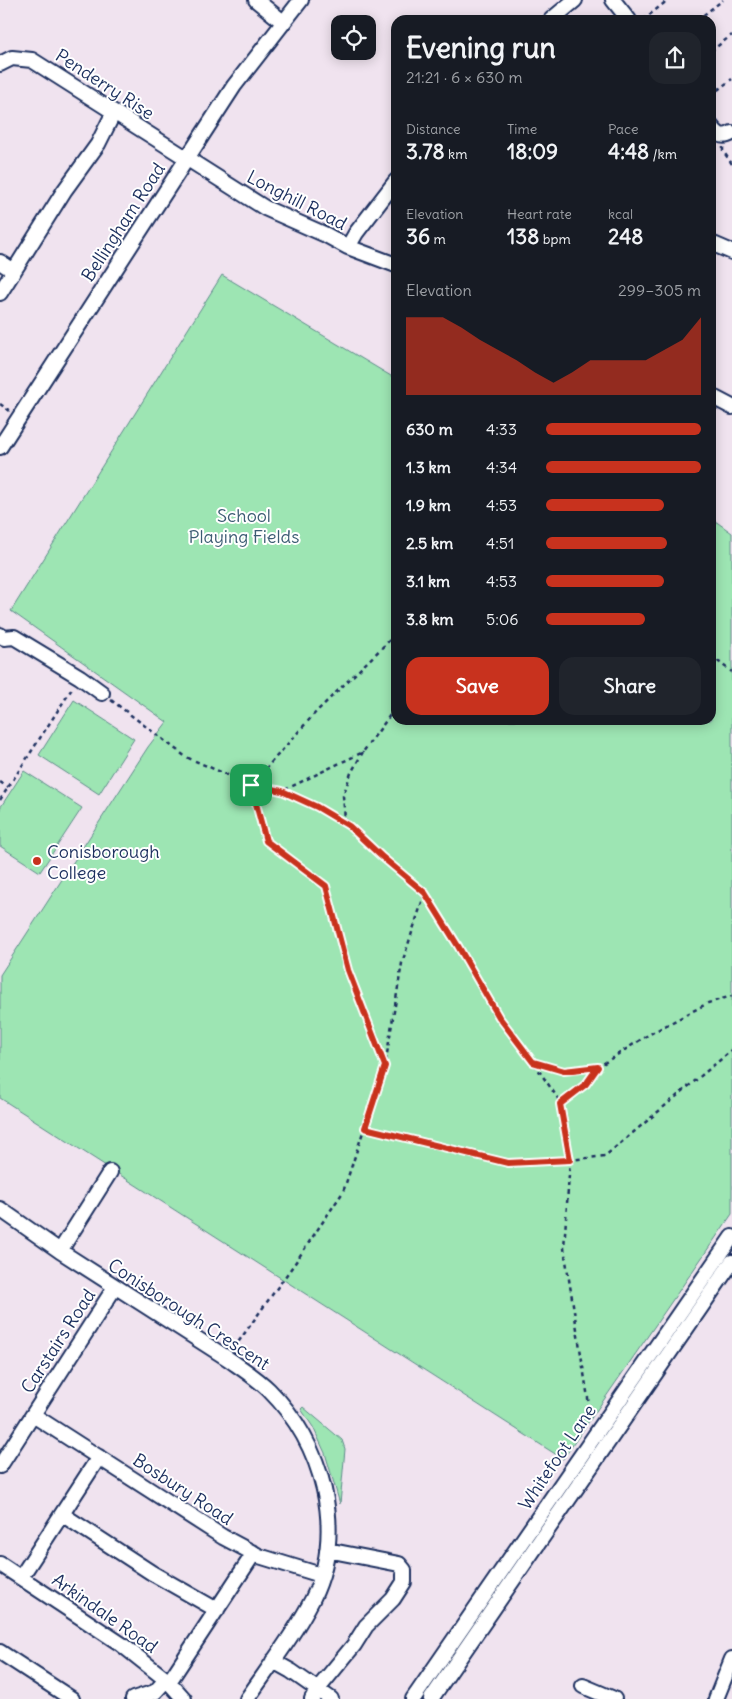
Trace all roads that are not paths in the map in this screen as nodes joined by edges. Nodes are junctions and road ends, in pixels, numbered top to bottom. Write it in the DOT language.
graph roads {
  1 [pos="256,0"];
  2 [pos="301,0"];
  3 [pos="575,0"];
  4 [pos="613,0"];
  5 [pos="557,15"];
  6 [pos="624,15"];
  7 [pos="283,22"];
  8 [pos="0,64"];
  9 [pos="114,112"];
  10 [pos="186,158"];
  11 [pos="391,188"];
  12 [pos="716,245"];
  13 [pos="348,247"];
  14 [pos="732,252"];
  15 [pos="0,262"];
  16 [pos="391,263"];
  17 [pos="14,271"];
  18 [pos="0,293"];
  19 [pos="716,399"];
  20 [pos="732,407"];
  21 [pos="0,447"];
  22 [pos="1,639"];
  23 [pos="102,693"];
  24 [pos="110,1172"];
  25 [pos="0,1209"];
  26 [pos="732,1237"];
  27 [pos="60,1251"];
  28 [pos="732,1262"];
  29 [pos="115,1287"];
  30 [pos="697,1300"];
  31 [pos="33,1415"];
  32 [pos="99,1457"];
  33 [pos="0,1466"];
  34 [pos="63,1515"];
  35 [pos="327,1550"];
  36 [pos="254,1553"];
  37 [pos="0,1564"];
  38 [pos="322,1575"];
  39 [pos="21,1577"];
  40 [pos="216,1610"];
  41 [pos="0,1652"];
  42 [pos="732,1659"];
  43 [pos="273,1661"];
  44 [pos="168,1681"];
  45 [pos="583,1686"];
  46 [pos="314,1694"];
  47 [pos="72,1699"];
  48 [pos="133,1699"];
  49 [pos="184,1699"];
  50 [pos="247,1699"];
  51 [pos="331,1699"];
  52 [pos="414,1699"];
  53 [pos="432,1699"];
  54 [pos="614,1699"];
  55 [pos="716,1699"];
  1 -- 7 [label="street"];
  2 -- 7 [label="street, Bellingham Road"];
  3 -- 5 [label="street"];
  4 -- 6 [label="street"];
  7 -- 10 [label="street, Bellingham Road"];
  8 -- 9 [label="street, Penderry Rise"];
  9 -- 10 [label="street, Penderry Rise"];
  9 -- 17 [label="street"];
  10 -- 13 [label="street, Longhill Road"];
  10 -- 21 [label="street, Bellingham Road"];
  11 -- 13 [label="street"];
  12 -- 14 [label="street"];
  13 -- 16 [label="street, Longhill Road"];
  15 -- 17 [label="street"];
  17 -- 18 [label="street"];
  19 -- 20 [label="street"];
  22 -- 23 [label="street"];
  24 -- 27 [label="street"];
  25 -- 27 [label="street, Conisborough Crescent"];
  26 -- 30 [label="street, Whitefoot Lane"];
  27 -- 29 [label="street, Conisborough Crescent"];
  28 -- 30 [label="street, Whitefoot Lane"];
  29 -- 31 [label="street, Carstairs Road"];
  29 -- 35 [label="street, Conisborough Crescent"];
  30 -- 52 [label="street, Whitefoot Lane"];
  30 -- 53 [label="street, Whitefoot Lane"];
  31 -- 32 [label="street, Bosbury Road"];
  31 -- 33 [label="street, Carstairs Road"];
  32 -- 34 [label="street"];
  32 -- 36 [label="street, Bosbury Road"];
  34 -- 39 [label="street"];
  34 -- 40 [label="street"];
  35 -- 38 [label="street, Conisborough Crescent"];
  35 -- 46 [label="street"];
  36 -- 38 [label="street, Bosbury Road"];
  36 -- 40 [label="street"];
  37 -- 39 [label="street, Arkindale Road"];
  38 -- 43 [label="street, Conisborough Crescent"];
  39 -- 44 [label="street, Arkindale Road"];
  40 -- 44 [label="street"];
  41 -- 47 [label="street"];
  42 -- 55 [label="street"];
  43 -- 46 [label="street"];
  43 -- 50 [label="street, Conisborough Crescent"];
  44 -- 48 [label="street"];
  44 -- 49 [label="street, Arkindale Road"];
  45 -- 54 [label="street"];
  46 -- 51 [label="street"];
}
